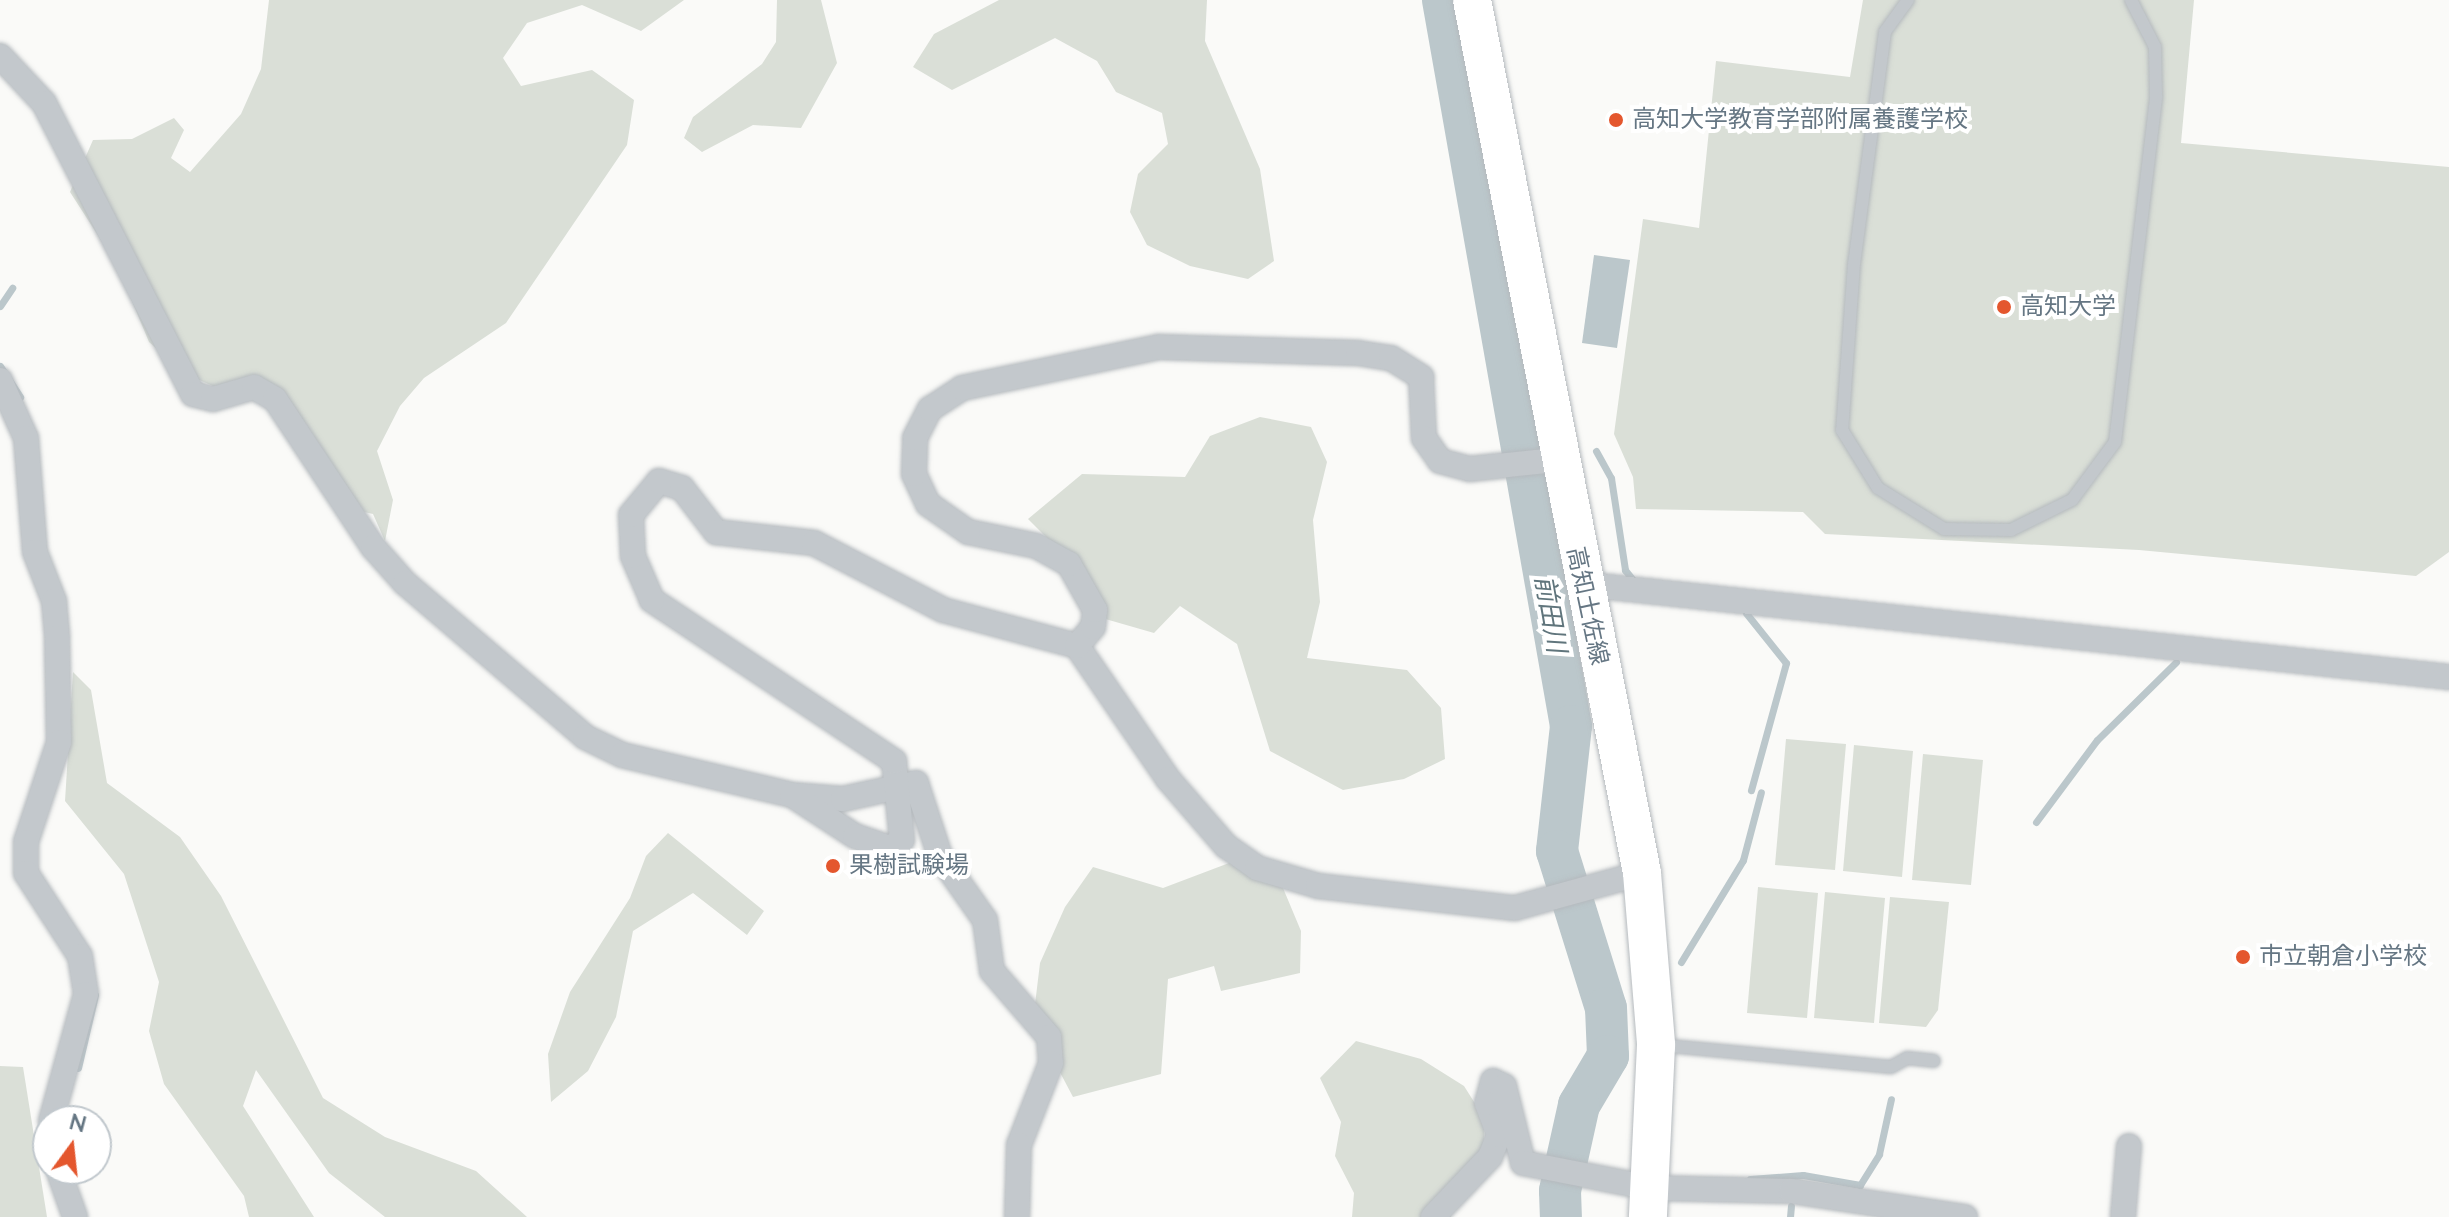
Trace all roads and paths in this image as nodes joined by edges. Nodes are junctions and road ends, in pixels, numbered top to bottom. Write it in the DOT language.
graph roads {
  1 [pos="1472,0"];
  2 [pos="1908,0"];
  3 [pos="2131,0"];
  4 [pos="0,56"];
  5 [pos="0,380"];
  6 [pos="1533,462"];
  7 [pos="1582,584"];
  8 [pos="1077,646"];
  9 [pos="2449,677"];
  10 [pos="901,781"];
  11 [pos="792,795"];
  12 [pos="1642,873"];
  13 [pos="1656,1045"];
  14 [pos="1934,1061"];
  15 [pos="55,1105"];
  16 [pos="2129,1146"];
  17 [pos="64,1185"];
  18 [pos="1649,1203"];
  19 [pos="1850,1208"];
  20 [pos="75,1217"];
  21 [pos="1017,1217"];
  22 [pos="1433,1217"];
  23 [pos="1965,1217"];
  24 [pos="2123,1217"];
  1 -- 6 [label="main road, 高知土佐線"];
  2 -- 3 [label="lane"];
  4 -- 11 [label="street"];
  5 -- 15 [label="street"];
  6 -- 7 [label="main road, 高知土佐線"];
  6 -- 8 [label="street"];
  7 -- 9 [label="street"];
  7 -- 12 [label="main road, 高知土佐線"];
  8 -- 10 [label="street"];
  8 -- 12 [label="street"];
  10 -- 11 [label="street"];
  10 -- 11 [label="street"];
  10 -- 21 [label="street"];
  12 -- 13 [label="main road, 高知土佐線"];
  13 -- 14 [label="lane"];
  13 -- 18 [label="main road, 高知土佐線"];
  16 -- 24 [label="street"];
  17 -- 20 [label="street"];
  18 -- 19 [label="street"];
  18 -- 22 [label="street"];
  19 -- 23 [label="street"];
}
